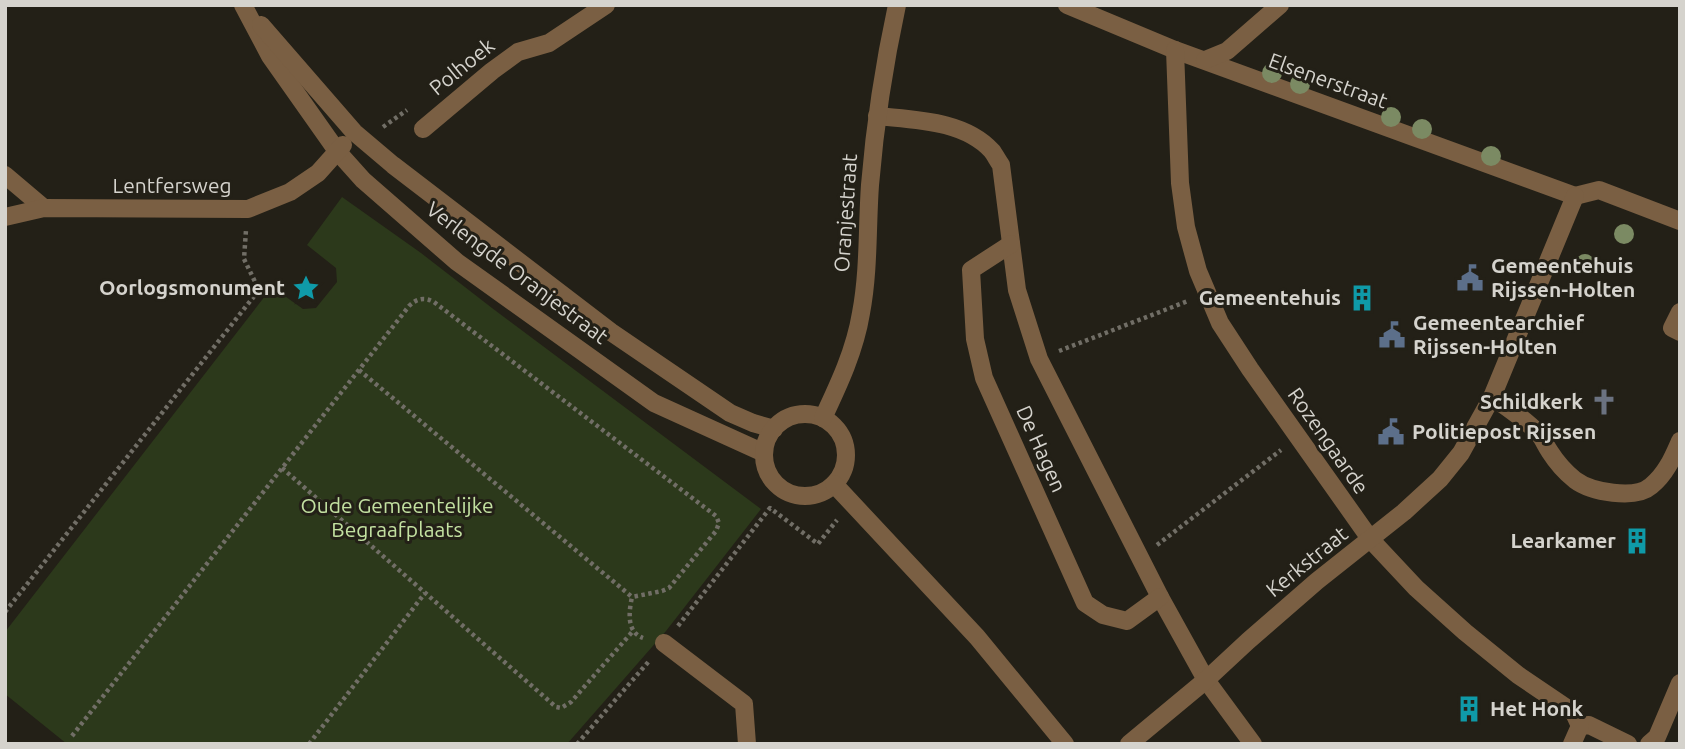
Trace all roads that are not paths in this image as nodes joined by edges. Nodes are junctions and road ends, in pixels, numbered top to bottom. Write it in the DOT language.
graph roads {
  1 [pos="244,5"];
  2 [pos="606,5"];
  3 [pos="897,5"];
  4 [pos="1068,5"];
  5 [pos="1280,5"];
  6 [pos="1175,50"];
  7 [pos="1205,60"];
  8 [pos="877,116"];
  9 [pos="423,129"];
  10 [pos="354,132"];
  11 [pos="337,151"];
  12 [pos="5,175"];
  13 [pos="1575,196"];
  14 [pos="44,208"];
  15 [pos="5,217"];
  16 [pos="1680,221"];
  17 [pos="1011,244"];
  18 [pos="1680,312"];
  19 [pos="1680,332"];
  20 [pos="1492,397"];
  21 [pos="823,418"];
  22 [pos="774,429"];
  23 [pos="1680,441"];
  24 [pos="764,453"];
  25 [pos="834,484"];
  26 [pos="1371,540"];
  27 [pos="1160,597"];
  28 [pos="664,643"];
  29 [pos="1206,680"];
  30 [pos="1680,683"];
  31 [pos="1580,726"];
  32 [pos="747,744"];
  33 [pos="1065,744"];
  34 [pos="1129,744"];
  35 [pos="1252,744"];
  36 [pos="1573,744"];
  37 [pos="1628,744"];
  38 [pos="1649,744"];
  1 -- 10 [label="street, Verlengde Oranjestraat"];
  1 -- 11 [label="street, Verlengde Oranjestraat"];
  2 -- 9 [label="street, Polhoek"];
  3 -- 8 [label="street, Oranjestraat"];
  4 -- 6 [label="street, Elsenerstraat"];
  5 -- 7 [label="street"];
  6 -- 7 [label="street, Elsenerstraat"];
  6 -- 26 [label="street, Rozengaarde"];
  7 -- 13 [label="street, Elsenerstraat"];
  8 -- 17 [label="street, De Hagen"];
  8 -- 21 [label="street, Oranjestraat"];
  10 -- 11 [label="street, Lentfersweg"];
  10 -- 22 [label="street, Verlengde Oranjestraat"];
  11 -- 14 [label="street, Lentfersweg"];
  11 -- 24 [label="street, Verlengde Oranjestraat"];
  12 -- 14 [label="street"];
  13 -- 16 [label="street"];
  13 -- 20 [label="street, Kerkstraat"];
  14 -- 15 [label="street, Lentfersweg"];
  17 -- 27 [label="street, De Hagen"];
  17 -- 27 [label="street, De Hagen"];
  18 -- 19 [label="street"];
  20 -- 23 [label="street"];
  20 -- 26 [label="street, Kerkstraat"];
  21 -- 22 [label="street"];
  21 -- 25 [label="street"];
  22 -- 24 [label="street"];
  24 -- 25 [label="street"];
  25 -- 33 [label="street"];
  26 -- 29 [label="street, Kerkstraat"];
  26 -- 31 [label="street, Rozengaarde"];
  27 -- 29 [label="street, De Hagen"];
  28 -- 32 [label="street"];
  29 -- 34 [label="street, Kerkstraat"];
  29 -- 35 [label="street, De Hagen"];
  30 -- 38 [label="street"];
  31 -- 36 [label="street"];
  31 -- 37 [label="street, Rozengaarde"];
}
